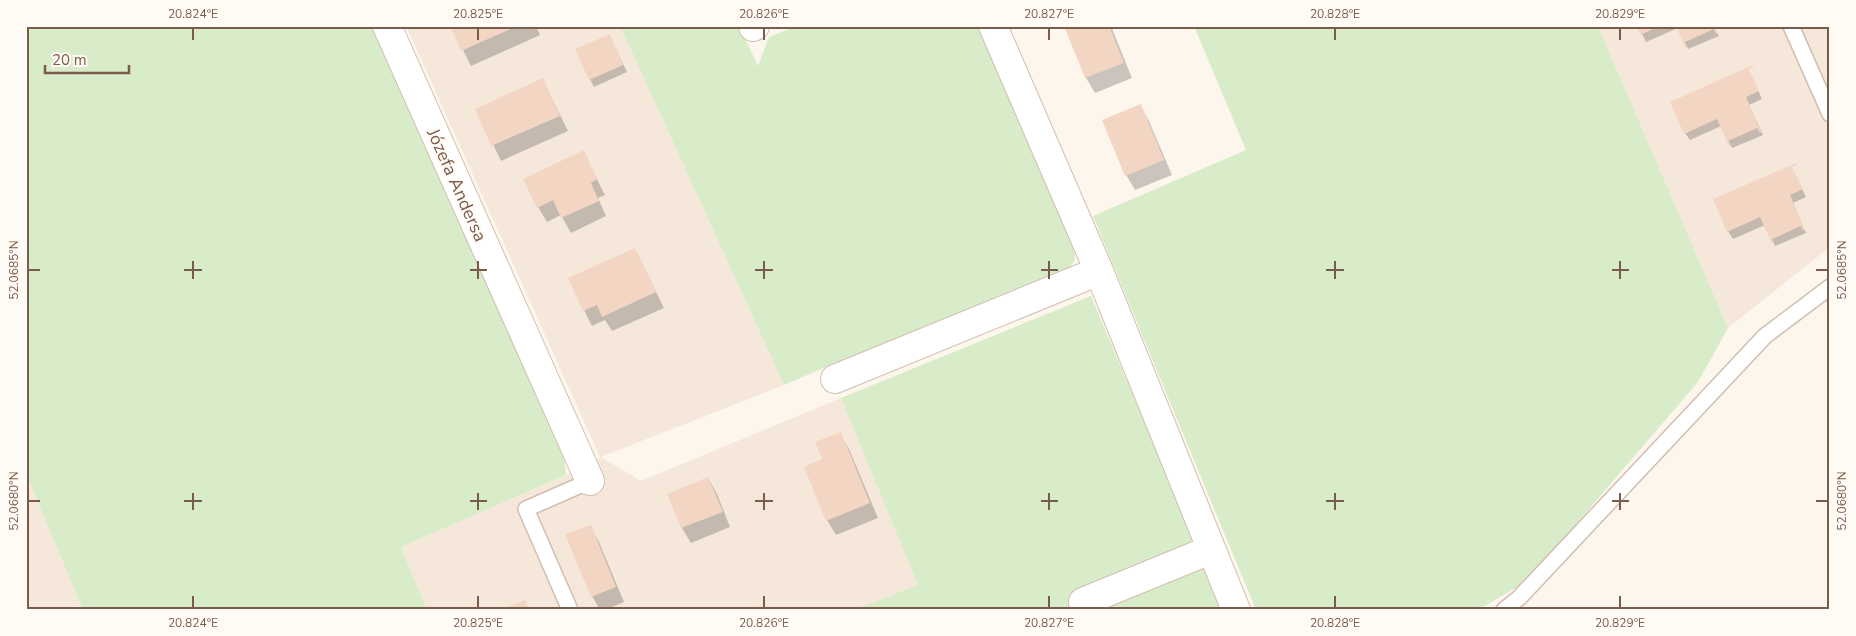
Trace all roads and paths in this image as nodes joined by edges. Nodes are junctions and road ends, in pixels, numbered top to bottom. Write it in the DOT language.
graph roads {
  1 [pos="387,26"];
  2 [pos="993,26"];
  3 [pos="1791,26"];
  4 [pos="1830,114"];
  5 [pos="1099,271"];
  6 [pos="1830,287"];
  7 [pos="836,379"];
  8 [pos="590,481"];
  9 [pos="1210,550"];
  10 [pos="1083,602"];
  11 [pos="570,610"];
  12 [pos="1236,610"];
  13 [pos="1504,610"];
  1 -- 8 [label="street, Józefa Andersa"];
  2 -- 5 [label="street"];
  3 -- 4 [label="lane"];
  5 -- 7 [label="street"];
  5 -- 9 [label="street"];
  6 -- 13 [label="lane"];
  8 -- 11 [label="lane"];
  9 -- 10 [label="street"];
  9 -- 12 [label="street"];
}
